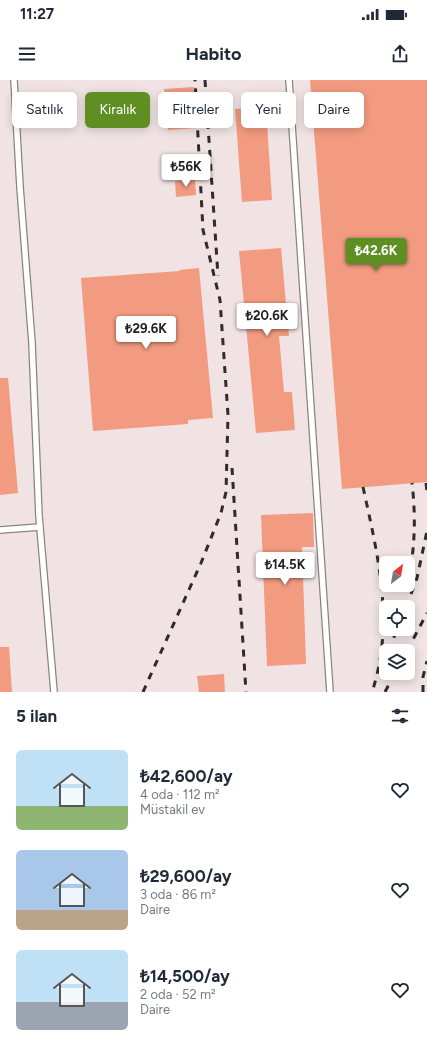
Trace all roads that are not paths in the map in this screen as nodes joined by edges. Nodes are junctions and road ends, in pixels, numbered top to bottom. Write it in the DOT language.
graph roads {
  1 [pos="14,80"];
  2 [pos="289,80"];
  3 [pos="40,527"];
  4 [pos="0,530"];
  5 [pos="54,692"];
  6 [pos="330,692"];
  1 -- 3 [label="lane"];
  2 -- 6 [label="lane"];
  3 -- 4 [label="lane"];
  3 -- 5 [label="lane"];
}
